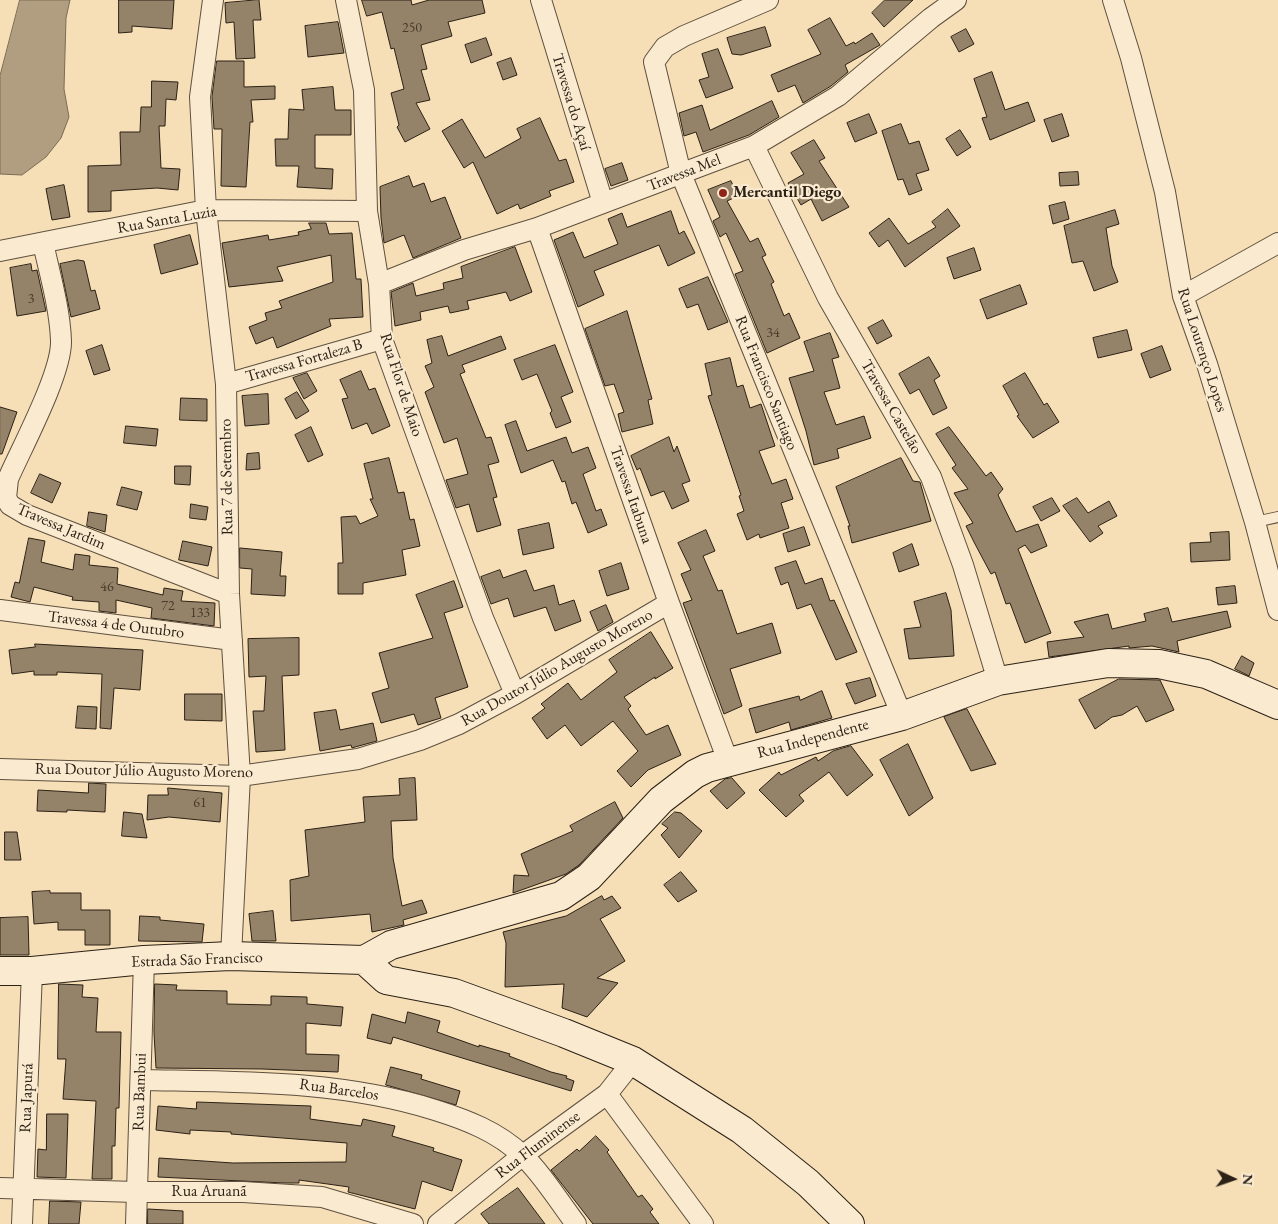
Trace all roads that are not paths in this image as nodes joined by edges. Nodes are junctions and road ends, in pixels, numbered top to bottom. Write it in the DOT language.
graph roads {
  1 [pos="213,0"];
  2 [pos="346,0"];
  3 [pos="541,0"];
  4 [pos="768,0"];
  5 [pos="956,0"];
  6 [pos="1112,0"];
  7 [pos="754,146"];
  8 [pos="681,174"];
  9 [pos="603,203"];
  10 [pos="206,210"];
  11 [pos="367,211"];
  12 [pos="537,228"];
  13 [pos="43,243"];
  14 [pos="1278,243"];
  15 [pos="0,251"];
  16 [pos="379,284"];
  17 [pos="1183,296"];
  18 [pos="382,339"];
  19 [pos="226,384"];
  20 [pos="1278,517"];
  21 [pos="1256,522"];
  22 [pos="230,594"];
  23 [pos="669,603"];
  24 [pos="0,610"];
  25 [pos="1278,610"];
  26 [pos="232,640"];
  27 [pos="998,681"];
  28 [pos="515,694"];
  29 [pos="1278,705"];
  30 [pos="902,716"];
  31 [pos="728,761"];
  32 [pos="0,769"];
  33 [pos="240,776"];
  34 [pos="231,956"];
  35 [pos="144,960"];
  36 [pos="364,960"];
  37 [pos="0,971"];
  38 [pos="32,971"];
  39 [pos="633,1061"];
  40 [pos="141,1080"];
  41 [pos="608,1094"];
  42 [pos="523,1155"];
  43 [pos="0,1188"];
  44 [pos="23,1189"];
  45 [pos="136,1192"];
  46 [pos="22,1224"];
  47 [pos="136,1224"];
  48 [pos="413,1224"];
  49 [pos="438,1224"];
  50 [pos="576,1224"];
  51 [pos="703,1224"];
  52 [pos="850,1224"];
  1 -- 10 [label="street, Rua 7 de Setembro"];
  2 -- 11 [label="street, Rua Flor de Maio"];
  3 -- 9 [label="street, Travessa do Açaí"];
  4 -- 8 [label="street, Rua Francisco Santiago"];
  5 -- 7 [label="street, Travessa Mel"];
  6 -- 17 [label="street, Rua Lourenço Lopes"];
  7 -- 8 [label="street, Travessa Mel"];
  7 -- 27 [label="street, Travessa Castelão"];
  8 -- 9 [label="street, Travessa Mel"];
  8 -- 30 [label="street, Rua Francisco Santiago"];
  9 -- 12 [label="street, Travessa Mel"];
  10 -- 11 [label="street, Rua Santa Luzia"];
  10 -- 13 [label="street, Rua Santa Luzia"];
  10 -- 19 [label="street, Rua 7 de Setembro"];
  11 -- 16 [label="street, Rua Flor de Maio"];
  12 -- 16 [label="street, Travessa Mel"];
  12 -- 23 [label="street, Travessa Itabuna"];
  13 -- 15 [label="street, Rua Santa Luzia"];
  13 -- 22 [label="street, Travessa Jardim"];
  14 -- 17 [label="street"];
  16 -- 18 [label="street, Rua Flor de Maio"];
  17 -- 21 [label="street, Rua Lourenço Lopes"];
  18 -- 19 [label="street, Travessa Fortaleza B"];
  18 -- 28 [label="street, Rua Flor de Maio"];
  19 -- 22 [label="street, Rua 7 de Setembro"];
  20 -- 21 [label="lane"];
  21 -- 25 [label="street, Rua Lourenço Lopes"];
  22 -- 26 [label="street, Rua 7 de Setembro"];
  23 -- 28 [label="street, Rua Doutor Júlio Augusto Moreno"];
  23 -- 31 [label="street, Travessa Itabuna"];
  24 -- 26 [label="street, Travessa 4 de Outubro"];
  26 -- 33 [label="street, Rua 7 de Setembro"];
  27 -- 29 [label="street, Rua Independente"];
  27 -- 30 [label="street, Rua Independente"];
  28 -- 33 [label="street, Rua Doutor Júlio Augusto Moreno"];
  30 -- 31 [label="street, Rua Independente"];
  31 -- 36 [label="street, Rua Independente"];
  32 -- 33 [label="street, Rua Doutor Júlio Augusto Moreno"];
  33 -- 34 [label="street, Rua 7 de Setembro"];
  34 -- 35 [label="street, Estrada São Francisco"];
  34 -- 36 [label="street, Estrada São Francisco"];
  35 -- 38 [label="street, Estrada São Francisco"];
  35 -- 40 [label="street, Rua Bambui"];
  36 -- 39 [label="street"];
  37 -- 38 [label="street, Estrada São Francisco"];
  38 -- 44 [label="street, Rua Japurá"];
  39 -- 41 [label="street, Rua Fluminense"];
  39 -- 52 [label="street"];
  40 -- 42 [label="street, Rua Barcelos"];
  40 -- 45 [label="street, Rua Bambui"];
  41 -- 42 [label="street, Rua Fluminense"];
  41 -- 51 [label="street"];
  42 -- 49 [label="street, Rua Fluminense"];
  42 -- 50 [label="street, Rua Barcelos"];
  43 -- 44 [label="street, Rua Aruanã"];
  44 -- 45 [label="street, Rua Aruanã"];
  44 -- 46 [label="street, Rua Japurá"];
  45 -- 47 [label="street, Rua Bambui"];
  45 -- 48 [label="street, Rua Aruanã"];
}
